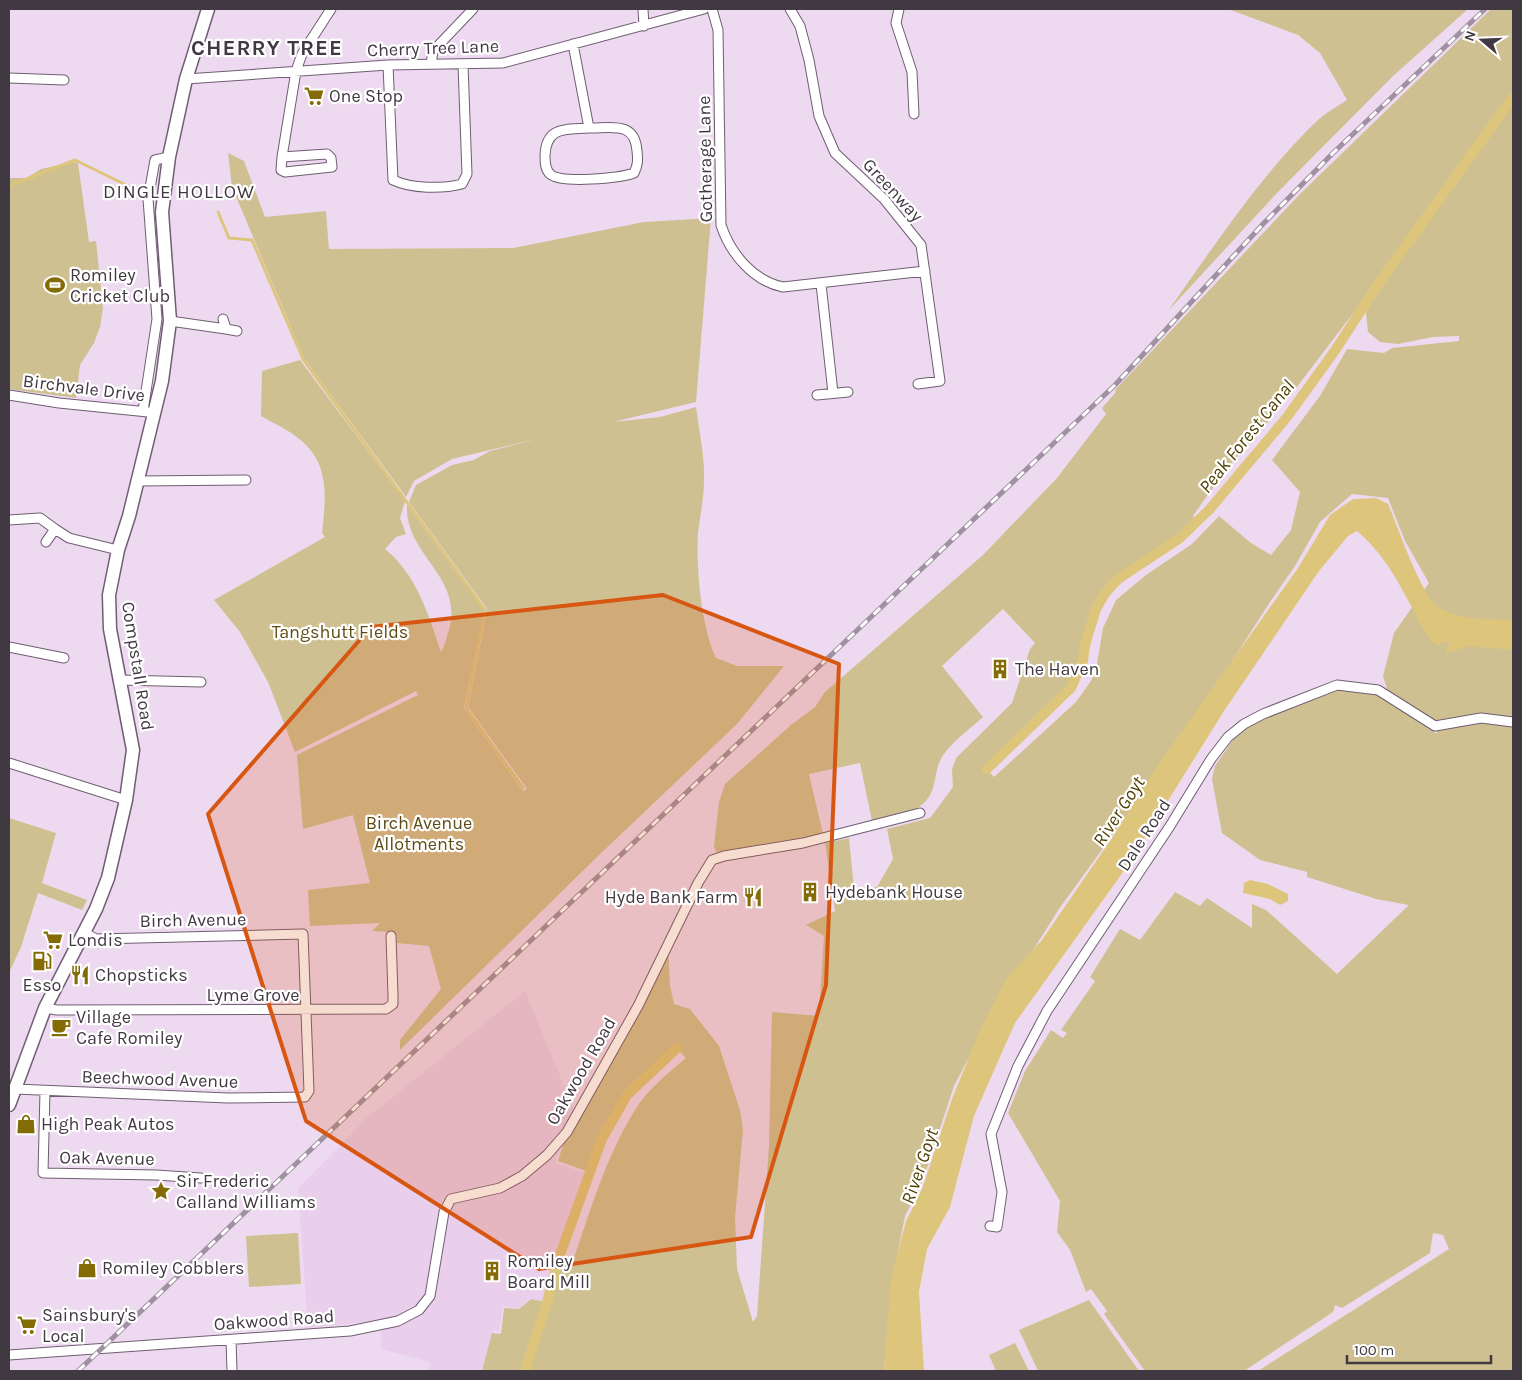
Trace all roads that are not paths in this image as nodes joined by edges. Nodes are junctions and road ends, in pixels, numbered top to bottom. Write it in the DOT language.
graph roads {
  1 [pos="208,9"];
  2 [pos="332,9"];
  3 [pos="474,9"];
  4 [pos="643,9"];
  5 [pos="704,9"];
  6 [pos="712,9"];
  7 [pos="790,9"];
  8 [pos="899,9"];
  9 [pos="644,26"];
  10 [pos="572,44"];
  11 [pos="431,64"];
  12 [pos="388,65"];
  13 [pos="463,65"];
  14 [pos="296,71"];
  15 [pos="9,78"];
  16 [pos="186,79"];
  17 [pos="64,80"];
  18 [pos="914,114"];
  19 [pos="589,128"];
  20 [pos="169,157"];
  21 [pos="282,157"];
  22 [pos="925,271"];
  23 [pos="820,284"];
  24 [pos="223,319"];
  25 [pos="170,321"];
  26 [pos="226,329"];
  27 [pos="237,331"];
  28 [pos="918,384"];
  29 [pos="848,392"];
  30 [pos="833,393"];
  31 [pos="9,395"];
  32 [pos="816,395"];
  33 [pos="143,411"];
  34 [pos="156,412"];
  35 [pos="246,480"];
  36 [pos="138,481"];
  37 [pos="9,520"];
  38 [pos="55,529"];
  39 [pos="46,542"];
  40 [pos="118,550"];
  41 [pos="9,647"];
  42 [pos="64,658"];
  43 [pos="119,680"];
  44 [pos="201,682"];
  45 [pos="1513,722"];
  46 [pos="9,763"];
  47 [pos="126,800"];
  48 [pos="920,813"];
  49 [pos="85,933"];
  50 [pos="391,936"];
  51 [pos="45,1008"];
  52 [pos="307,1011"];
  53 [pos="15,1089"];
  54 [pos="45,1091"];
  55 [pos="9,1105"];
  56 [pos="201,1178"];
  57 [pos="990,1226"];
  58 [pos="231,1340"];
  59 [pos="9,1355"];
  60 [pos="232,1371"];
  1 -- 16 [label="main road, Compstall Road"];
  2 -- 14 [label="street"];
  3 -- 11 [label="street"];
  4 -- 9 [label="street"];
  5 -- 9 [label="street, Cherry Tree Lane"];
  6 -- 23 [label="street, Gotherage Lane"];
  7 -- 22 [label="street, Greenway"];
  8 -- 18 [label="street"];
  9 -- 10 [label="street, Cherry Tree Lane"];
  10 -- 13 [label="street, Cherry Tree Lane"];
  10 -- 19 [label="street"];
  11 -- 12 [label="street, Cherry Tree Lane"];
  11 -- 13 [label="street, Cherry Tree Lane"];
  12 -- 13 [label="street"];
  12 -- 14 [label="street, Cherry Tree Lane"];
  14 -- 16 [label="street, Cherry Tree Lane"];
  14 -- 21 [label="street"];
  15 -- 17 [label="street"];
  16 -- 20 [label="main road, Compstall Road"];
  19 -- 19 [label="street"];
  20 -- 25 [label="main road, Compstall Road"];
  20 -- 33 [label="street"];
  21 -- 21 [label="street"];
  22 -- 23 [label="street, Gotherage Lane"];
  22 -- 28 [label="street, Greenway"];
  23 -- 30 [label="street"];
  24 -- 26 [label="street"];
  25 -- 26 [label="street"];
  25 -- 34 [label="main road, Compstall Road"];
  26 -- 27 [label="street"];
  29 -- 30 [label="street"];
  30 -- 32 [label="street"];
  31 -- 33 [label="street, Birchvale Drive"];
  33 -- 34 [label="street, Birchvale Drive"];
  34 -- 36 [label="main road, Compstall Road"];
  35 -- 36 [label="street"];
  36 -- 40 [label="main road, Compstall Road"];
  37 -- 38 [label="street"];
  38 -- 39 [label="street"];
  38 -- 40 [label="street"];
  40 -- 43 [label="main road, Compstall Road"];
  41 -- 42 [label="street"];
  43 -- 44 [label="street"];
  43 -- 47 [label="main road, Compstall Road"];
  45 -- 57 [label="street, Dale Road"];
  46 -- 47 [label="street"];
  47 -- 49 [label="main road, Compstall Road"];
  48 -- 58 [label="street, Oakwood Road"];
  49 -- 51 [label="main road, Compstall Road"];
  49 -- 52 [label="street, Birch Avenue"];
  50 -- 52 [label="street, Lyme Grove"];
  51 -- 52 [label="street, Lyme Grove"];
  51 -- 53 [label="main road, Compstall Road"];
  52 -- 54 [label="street, Beechwood Avenue"];
  53 -- 54 [label="street, Beechwood Avenue"];
  53 -- 55 [label="main road, Compstall Road"];
  54 -- 56 [label="street, Oak Avenue"];
  58 -- 59 [label="street, Oakwood Road"];
  58 -- 60 [label="street"];
}
